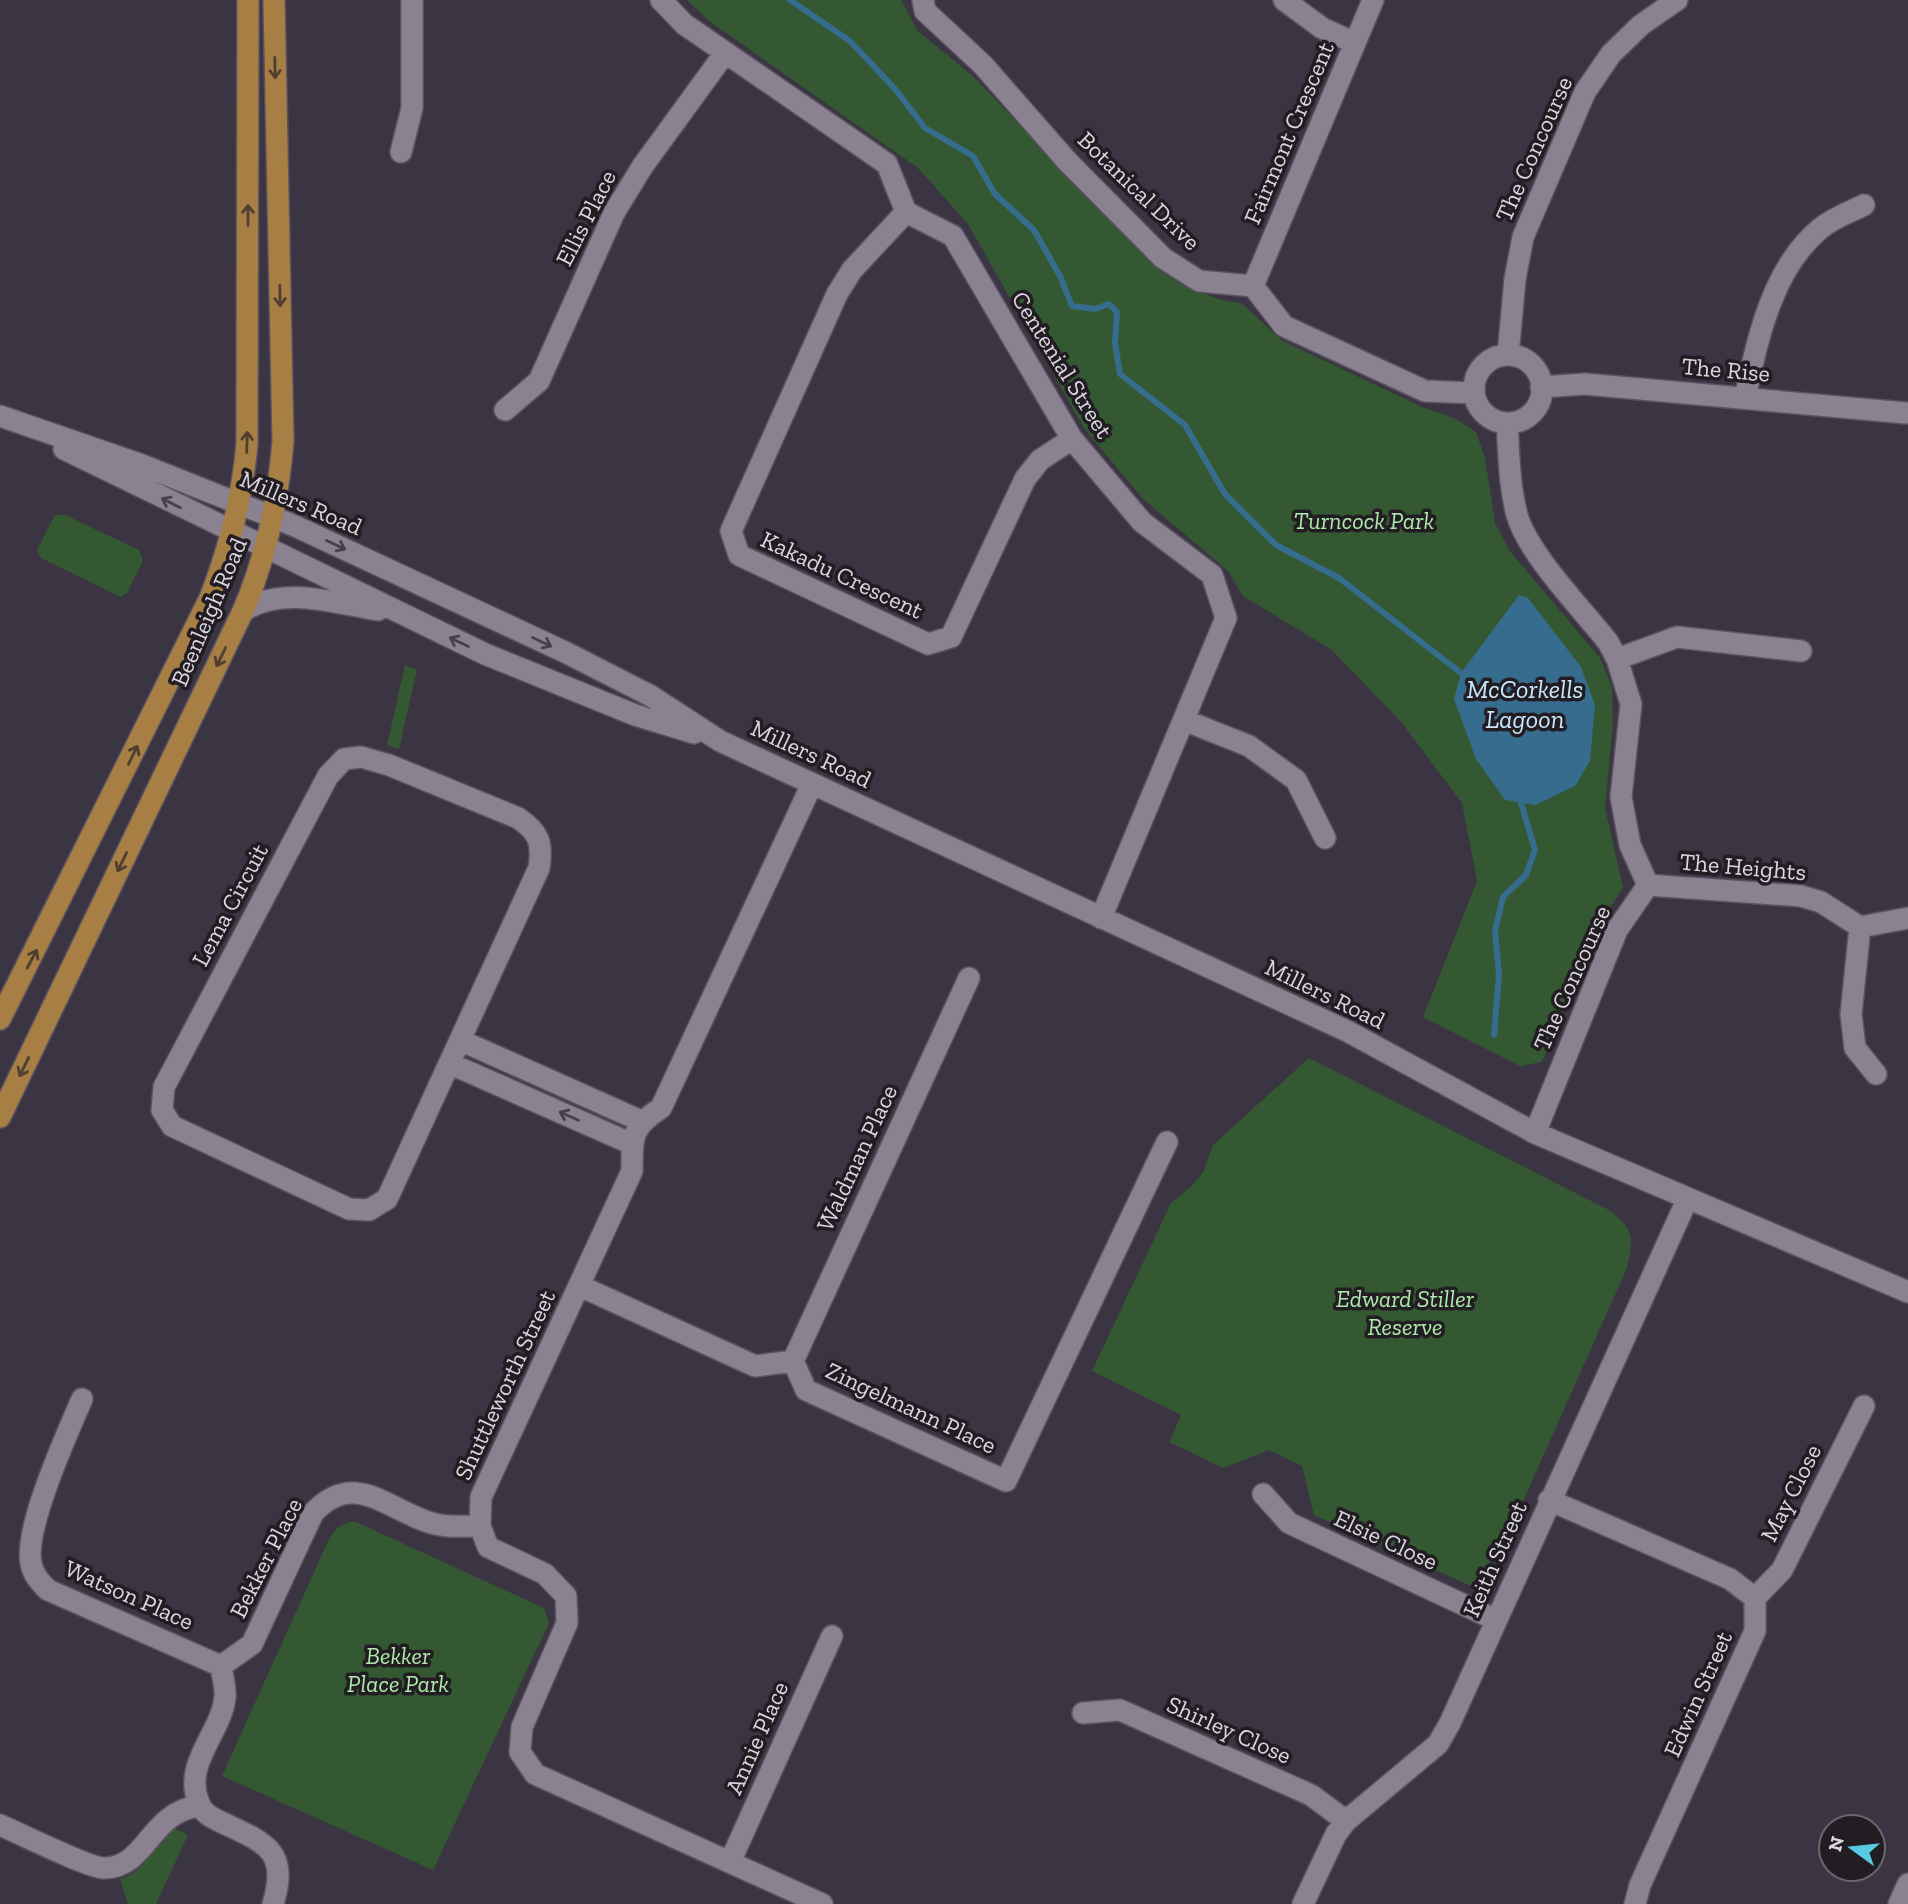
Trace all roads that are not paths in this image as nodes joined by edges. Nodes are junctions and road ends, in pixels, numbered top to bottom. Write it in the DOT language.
graph roads {
  1 [pos="248,0"];
  2 [pos="274,0"];
  3 [pos="412,0"];
  4 [pos="661,0"];
  5 [pos="923,0"];
  6 [pos="1284,0"];
  7 [pos="1373,0"];
  8 [pos="1676,0"];
  9 [pos="1355,43"];
  10 [pos="725,53"];
  11 [pos="401,152"];
  12 [pos="1864,205"];
  13 [pos="906,212"];
  14 [pos="1253,286"];
  15 [pos="1508,355"];
  16 [pos="1541,387"];
  17 [pos="1474,393"];
  18 [pos="1745,397"];
  19 [pos="505,410"];
  20 [pos="1906,414"];
  21 [pos="0,416"];
  22 [pos="1507,423"];
  23 [pos="1072,439"];
  24 [pos="240,505"];
  25 [pos="273,518"];
  26 [pos="232,533"];
  27 [pos="267,549"];
  28 [pos="243,611"];
  29 [pos="398,612"];
  30 [pos="1801,651"];
  31 [pos="1617,659"];
  32 [pos="1184,720"];
  33 [pos="720,741"];
  34 [pos="812,784"];
  35 [pos="1325,838"];
  36 [pos="1648,885"];
  37 [pos="1101,918"];
  38 [pos="1908,918"];
  39 [pos="1860,927"];
  40 [pos="969,978"];
  41 [pos="0,1019"];
  42 [pos="462,1041"];
  43 [pos="451,1064"];
  44 [pos="1876,1074"];
  45 [pos="0,1117"];
  46 [pos="641,1121"];
  47 [pos="1535,1133"];
  48 [pos="1167,1142"];
  49 [pos="632,1144"];
  50 [pos="1687,1200"];
  51 [pos="580,1286"];
  52 [pos="1908,1292"];
  53 [pos="793,1361"];
  54 [pos="82,1399"];
  55 [pos="1864,1406"];
  56 [pos="1264,1494"];
  57 [pos="1549,1500"];
  58 [pos="480,1526"];
  59 [pos="1755,1598"];
  60 [pos="1496,1620"];
  61 [pos="832,1636"];
  62 [pos="221,1666"];
  63 [pos="1083,1713"];
  64 [pos="199,1806"];
  65 [pos="1346,1821"];
  66 [pos="0,1825"];
  67 [pos="730,1862"];
  68 [pos="1908,1884"];
  69 [pos="273,1904"];
  70 [pos="822,1904"];
  71 [pos="1303,1904"];
  72 [pos="1635,1904"];
  73 [pos="1899,1904"];
  24 -- 1 [label="main road, Beenleigh Road, one-way"];
  2 -- 25 [label="main road, Beenleigh Road, one-way"];
  3 -- 11 [label="street"];
  4 -- 10 [label="street"];
  5 -- 14 [label="street, Botanical Drive"];
  6 -- 9 [label="street"];
  7 -- 9 [label="street, Fairmont Crescent"];
  8 -- 15 [label="street, The Concourse"];
  9 -- 14 [label="street, Fairmont Crescent"];
  10 -- 13 [label="street"];
  10 -- 19 [label="street, Ellis Place"];
  12 -- 18 [label="street"];
  13 -- 23 [label="street, Centenial Street"];
  13 -- 23 [label="street, Kakadu Crescent"];
  14 -- 17 [label="street"];
  15 -- 16 [label="street"];
  15 -- 17 [label="street"];
  16 -- 18 [label="street, The Rise"];
  16 -- 22 [label="street"];
  17 -- 22 [label="street"];
  18 -- 20 [label="street, The Rise"];
  21 -- 24 [label="street, Millers Road"];
  26 -- 21 [label="street, Millers Road, one-way"];
  22 -- 31 [label="street"];
  23 -- 32 [label="street, Centenial Street"];
  24 -- 25 [label="street, Millers Road"];
  24 -- 26 [label="main road, Beenleigh Road"];
  25 -- 27 [label="main road, Beenleigh Road"];
  25 -- 33 [label="street, Millers Road, one-way"];
  26 -- 27 [label="street, Millers Road"];
  41 -- 26 [label="main road, Beenleigh Road, one-way"];
  27 -- 28 [label="main road, Beenleigh Road"];
  27 -- 29 [label="street, Millers Road"];
  28 -- 29 [label="street"];
  28 -- 45 [label="main road, Beenleigh Road, one-way"];
  33 -- 29 [label="street, Millers Road, one-way"];
  30 -- 31 [label="street"];
  31 -- 36 [label="street"];
  32 -- 35 [label="street"];
  32 -- 37 [label="street, Centenial Street"];
  33 -- 34 [label="street, Millers Road"];
  34 -- 37 [label="street, Millers Road"];
  34 -- 46 [label="street, Shuttleworth Street"];
  36 -- 39 [label="street, The Heights"];
  36 -- 47 [label="street, The Concourse"];
  37 -- 47 [label="street, Millers Road"];
  38 -- 39 [label="street"];
  39 -- 44 [label="street"];
  40 -- 53 [label="street, Waldman Place"];
  42 -- 43 [label="street, Lema Circuit"];
  42 -- 43 [label="street, Lema Circuit"];
  42 -- 46 [label="street"];
  49 -- 43 [label="street, one-way"];
  46 -- 49 [label="street, Shuttleworth Street"];
  47 -- 50 [label="street, Millers Road"];
  48 -- 53 [label="street, Zingelmann Place"];
  49 -- 51 [label="street, Shuttleworth Street"];
  50 -- 52 [label="street, Millers Road"];
  50 -- 57 [label="street, Keith Street"];
  51 -- 53 [label="street, Zingelmann Place"];
  51 -- 58 [label="street, Shuttleworth Street"];
  54 -- 62 [label="street, Watson Place"];
  55 -- 59 [label="street, May Close"];
  56 -- 60 [label="street, Elsie Close"];
  57 -- 59 [label="street"];
  57 -- 60 [label="street, Keith Street"];
  58 -- 62 [label="street, Bekker Place"];
  58 -- 67 [label="street"];
  59 -- 72 [label="street, Edwin Street"];
  60 -- 65 [label="street, Keith Street"];
  61 -- 67 [label="street, Annie Place"];
  62 -- 64 [label="street"];
  63 -- 65 [label="street, Shirley Close"];
  64 -- 66 [label="street"];
  64 -- 69 [label="street"];
  65 -- 71 [label="street, Keith Street"];
  67 -- 70 [label="street"];
  68 -- 73 [label="street"];
}
